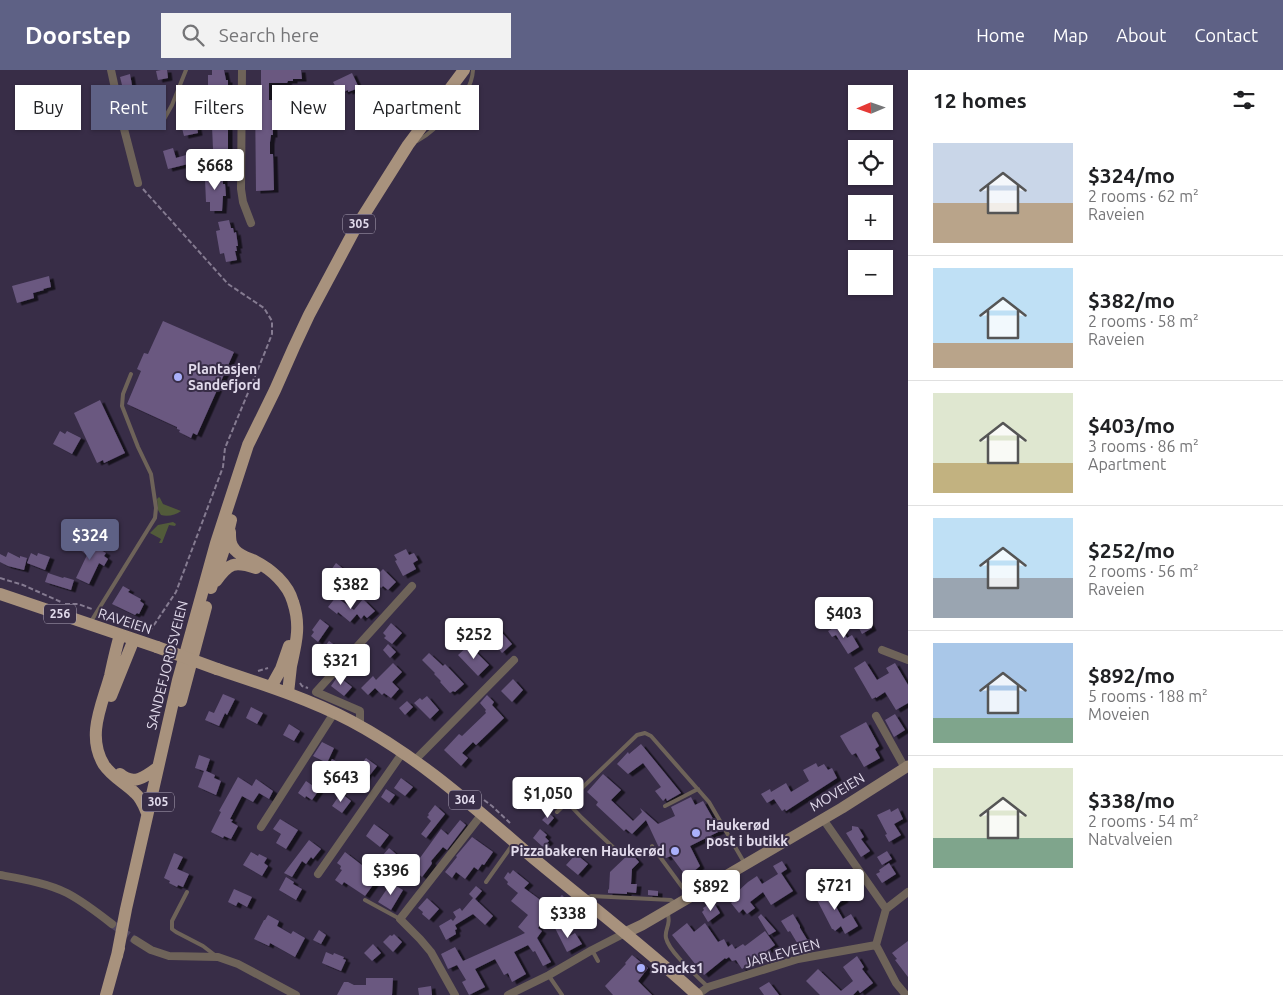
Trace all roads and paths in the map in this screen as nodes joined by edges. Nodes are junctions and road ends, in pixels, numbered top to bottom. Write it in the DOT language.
graph roads {
  1 [pos="111,70"];
  2 [pos="186,70"];
  3 [pos="242,70"];
  4 [pos="464,70"];
  5 [pos="473,70"];
  6 [pos="114,85"];
  7 [pos="166,115"];
  8 [pos="124,130"];
  9 [pos="408,145"];
  10 [pos="138,183"];
  11 [pos="251,223"];
  12 [pos="131,374"];
  13 [pos="275,390"];
  14 [pos="230,524"];
  15 [pos="0,578"];
  16 [pos="412,586"];
  17 [pos="211,590"];
  18 [pos="0,594"];
  19 [pos="96,611"];
  20 [pos="88,625"];
  21 [pos="120,630"];
  22 [pos="140,638"];
  23 [pos="882,650"];
  24 [pos="514,660"];
  25 [pos="908,660"];
  26 [pos="299,682"];
  27 [pos="271,687"];
  28 [pos="316,692"];
  29 [pos="288,693"];
  30 [pos="334,713"];
  31 [pos="876,716"];
  32 [pos="360,726"];
  33 [pos="403,752"];
  34 [pos="414,760"];
  35 [pos="906,767"];
  36 [pos="157,768"];
  37 [pos="698,789"];
  38 [pos="568,802"];
  39 [pos="665,806"];
  40 [pos="147,812"];
  41 [pos="557,812"];
  42 [pos="482,814"];
  43 [pos="823,819"];
  44 [pos="261,827"];
  45 [pos="514,842"];
  46 [pos="652,846"];
  47 [pos="615,848"];
  48 [pos="745,865"];
  49 [pos="318,874"];
  50 [pos="0,875"];
  51 [pos="486,882"];
  52 [pos="187,892"];
  53 [pos="908,892"];
  54 [pos="689,897"];
  55 [pos="365,900"];
  56 [pos="583,900"];
  57 [pos="672,907"];
  58 [pos="886,909"];
  59 [pos="400,919"];
  60 [pos="112,924"];
  61 [pos="625,933"];
  62 [pos="134,940"];
  63 [pos="876,945"];
  64 [pos="592,950"];
  65 [pos="117,956"];
  66 [pos="218,957"];
  67 [pos="598,961"];
  68 [pos="549,975"];
  69 [pos="701,992"];
  70 [pos="106,995"];
  71 [pos="296,995"];
  72 [pos="455,995"];
  73 [pos="508,995"];
  74 [pos="562,995"];
  75 [pos="906,995"];
  1 -- 6 [label="street"];
  2 -- 7 [label="lane"];
  3 -- 11 [label="street"];
  4 -- 9 [label="main road, SANDEFJORDSVEIEN / 305"];
  5 -- 9 [label="lane"];
  8 -- 10 [label="street"];
  9 -- 13 [label="main road, SANDEFJORDSVEIEN / 305"];
  10 -- 22 [label="path"];
  12 -- 19 [label="lane"];
  13 -- 14 [label="main road, SANDEFJORDSVEIEN / 305"];
  13 -- 36 [label="main road, SANDEFJORDSVEIEN / 305"];
  14 -- 17 [label="main road, SANDEFJORDSVEIEN / 305"];
  14 -- 29 [label="main road, 305"];
  15 -- 19 [label="path"];
  16 -- 28 [label="street"];
  17 -- 27 [label="main road, 305"];
  17 -- 65 [label="main road, SANDEFJORDSVEIEN / 305"];
  18 -- 20 [label="main road, RAVEIEN / 256"];
  19 -- 20 [label="lane"];
  19 -- 21 [label="path"];
  20 -- 21 [label="main road, RAVEIEN / 256"];
  21 -- 22 [label="main road, RAVEIEN"];
  21 -- 40 [label="main road, 305"];
  22 -- 27 [label="main road, RAVEIEN, bridge"];
  22 -- 36 [label="main road, 305"];
  23 -- 25 [label="street"];
  24 -- 34 [label="street"];
  26 -- 28 [label="path"];
  27 -- 29 [label="main road"];
  28 -- 32 [label="street"];
  29 -- 30 [label="main road, 304"];
  30 -- 32 [label="main road, 304"];
  30 -- 44 [label="street"];
  31 -- 35 [label="street"];
  32 -- 33 [label="main road, 304"];
  33 -- 34 [label="main road, 304"];
  33 -- 49 [label="street"];
  34 -- 42 [label="main road, 304"];
  35 -- 43 [label="street, MOVEIEN"];
  36 -- 40 [label="main road, SANDEFJORDSVEIEN / 305"];
  37 -- 38 [label="lane"];
  37 -- 39 [label="lane"];
  37 -- 48 [label="lane"];
  38 -- 41 [label="lane"];
  38 -- 47 [label="lane"];
  40 -- 65 [label="main road, SANDEFJORDSVEIEN / 305"];
  42 -- 45 [label="main road, 304"];
  42 -- 59 [label="street"];
  43 -- 48 [label="street, MOVEIEN"];
  43 -- 58 [label="street"];
  45 -- 51 [label="lane"];
  45 -- 56 [label="main road, 304"];
  46 -- 54 [label="lane"];
  48 -- 54 [label="street, MOVEIEN"];
  50 -- 60 [label="street"];
  52 -- 66 [label="lane"];
  53 -- 58 [label="street"];
  54 -- 57 [label="street, MOVEIEN"];
  55 -- 59 [label="lane"];
  56 -- 57 [label="lane"];
  56 -- 61 [label="main road, 304"];
  57 -- 61 [label="street, MOVEIEN"];
  57 -- 69 [label="lane"];
  58 -- 63 [label="street"];
  59 -- 72 [label="street"];
  61 -- 64 [label="street"];
  61 -- 69 [label="main road, 304"];
  62 -- 66 [label="street"];
  63 -- 69 [label="street, JARLEVEIEN"];
  63 -- 75 [label="street"];
  64 -- 67 [label="lane"];
  64 -- 68 [label="street"];
  65 -- 70 [label="main road, SANDEFJORDSVEIEN / 305"];
  66 -- 71 [label="street"];
  68 -- 73 [label="street"];
  68 -- 74 [label="lane"];
}
